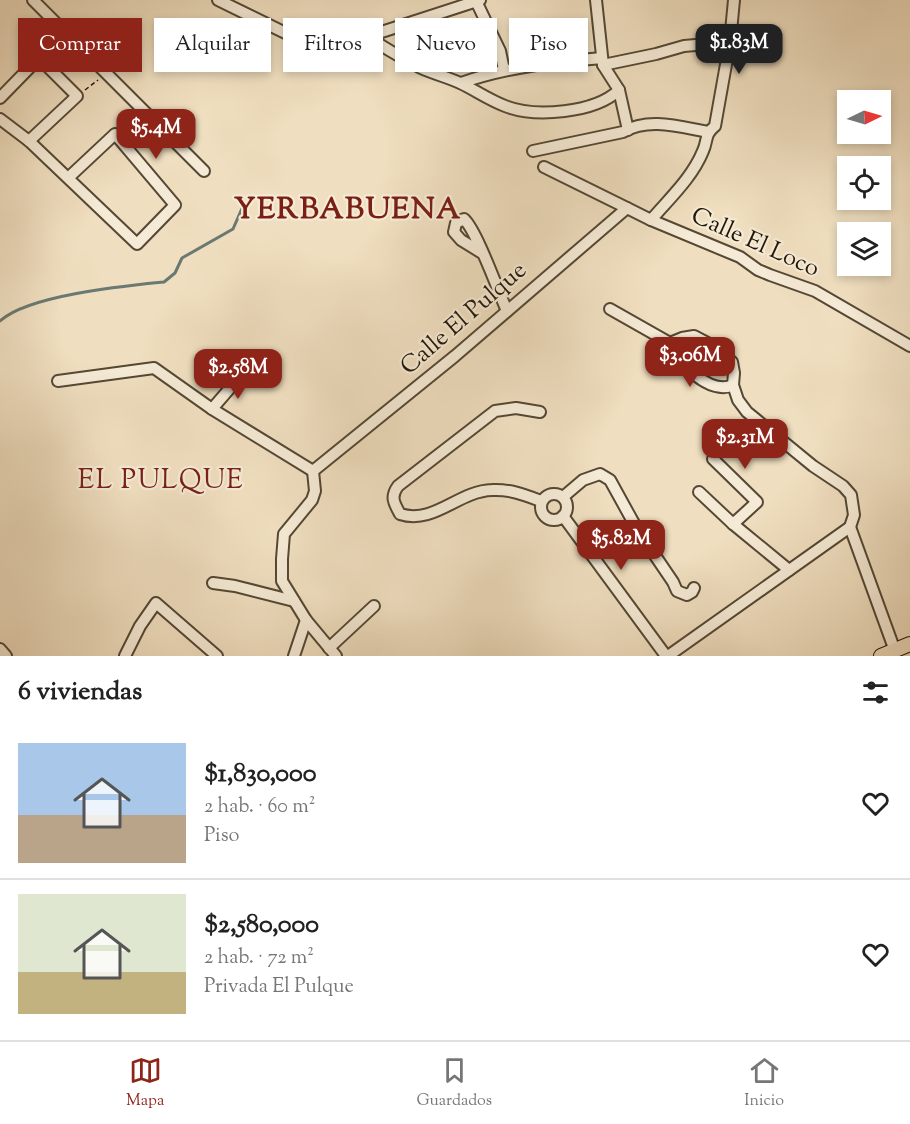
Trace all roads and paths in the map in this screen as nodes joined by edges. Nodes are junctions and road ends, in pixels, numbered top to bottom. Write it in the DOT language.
graph roads {
  1 [pos="33,0"];
  2 [pos="218,0"];
  3 [pos="478,0"];
  4 [pos="596,0"];
  5 [pos="734,0"];
  6 [pos="283,32"];
  7 [pos="383,32"];
  8 [pos="730,42"];
  9 [pos="383,45"];
  10 [pos="602,61"];
  11 [pos="504,70"];
  12 [pos="107,73"];
  13 [pos="461,83"];
  14 [pos="619,90"];
  15 [pos="77,96"];
  16 [pos="0,98"];
  17 [pos="0,119"];
  18 [pos="628,130"];
  19 [pos="708,132"];
  20 [pos="29,141"];
  21 [pos="533,151"];
  22 [pos="544,167"];
  23 [pos="204,171"];
  24 [pos="68,178"];
  25 [pos="627,208"];
  26 [pos="647,218"];
  27 [pos="482,253"];
  28 [pos="610,309"];
  29 [pos="507,311"];
  30 [pos="670,343"];
  31 [pos="910,346"];
  32 [pos="243,373"];
  33 [pos="58,381"];
  34 [pos="733,385"];
  35 [pos="212,409"];
  36 [pos="540,412"];
  37 [pos="713,459"];
  38 [pos="313,471"];
  39 [pos="699,492"];
  40 [pos="563,497"];
  41 [pos="542,501"];
  42 [pos="563,516"];
  43 [pos="733,524"];
  44 [pos="850,528"];
  45 [pos="789,570"];
  46 [pos="213,583"];
  47 [pos="694,588"];
  48 [pos="294,601"];
  49 [pos="374,606"];
  50 [pos="306,620"];
  51 [pos="910,644"];
  52 [pos="0,649"];
  53 [pos="895,651"];
  54 [pos="332,652"];
  55 [pos="6,656"];
  56 [pos="125,656"];
  57 [pos="217,656"];
  58 [pos="294,656"];
  59 [pos="667,656"];
  60 [pos="880,656"];
  1 -- 12 [label="street"];
  2 -- 6 [label="street"];
  3 -- 7 [label="street"];
  3 -- 11 [label="street"];
  4 -- 10 [label="street"];
  5 -- 8 [label="street"];
  8 -- 10 [label="street"];
  8 -- 19 [label="street"];
  9 -- 13 [label="street"];
  10 -- 11 [label="street"];
  10 -- 14 [label="street"];
  11 -- 13 [label="street"];
  12 -- 15 [label="path"];
  12 -- 23 [label="street"];
  13 -- 14 [label="street"];
  14 -- 18 [label="street"];
  15 -- 16 [label="street"];
  15 -- 20 [label="street"];
  17 -- 20 [label="street"];
  18 -- 19 [label="street"];
  18 -- 21 [label="street"];
  19 -- 26 [label="street"];
  20 -- 24 [label="street"];
  22 -- 25 [label="street"];
  24 -- 24 [label="street"];
  25 -- 26 [label="street"];
  25 -- 29 [label="street, Calle El Pulque"];
  26 -- 31 [label="street, Calle El Loco"];
  27 -- 29 [label="street"];
  28 -- 30 [label="street"];
  29 -- 38 [label="street, Calle El Pulque"];
  30 -- 34 [label="street"];
  30 -- 34 [label="street"];
  32 -- 35 [label="street"];
  33 -- 35 [label="street"];
  34 -- 44 [label="street"];
  35 -- 38 [label="street"];
  36 -- 41 [label="street"];
  37 -- 43 [label="street"];
  38 -- 48 [label="street"];
  39 -- 43 [label="street"];
  40 -- 41 [label="street"];
  40 -- 42 [label="street"];
  40 -- 47 [label="street"];
  41 -- 42 [label="street"];
  42 -- 59 [label="street"];
  43 -- 45 [label="street"];
  44 -- 45 [label="street"];
  44 -- 53 [label="street"];
  45 -- 59 [label="street"];
  46 -- 48 [label="street"];
  48 -- 50 [label="street"];
  49 -- 54 [label="street"];
  50 -- 54 [label="street"];
  50 -- 58 [label="street"];
  51 -- 53 [label="main road"];
  52 -- 55 [label="street"];
  53 -- 60 [label="main road"];
  56 -- 57 [label="street"];
}
